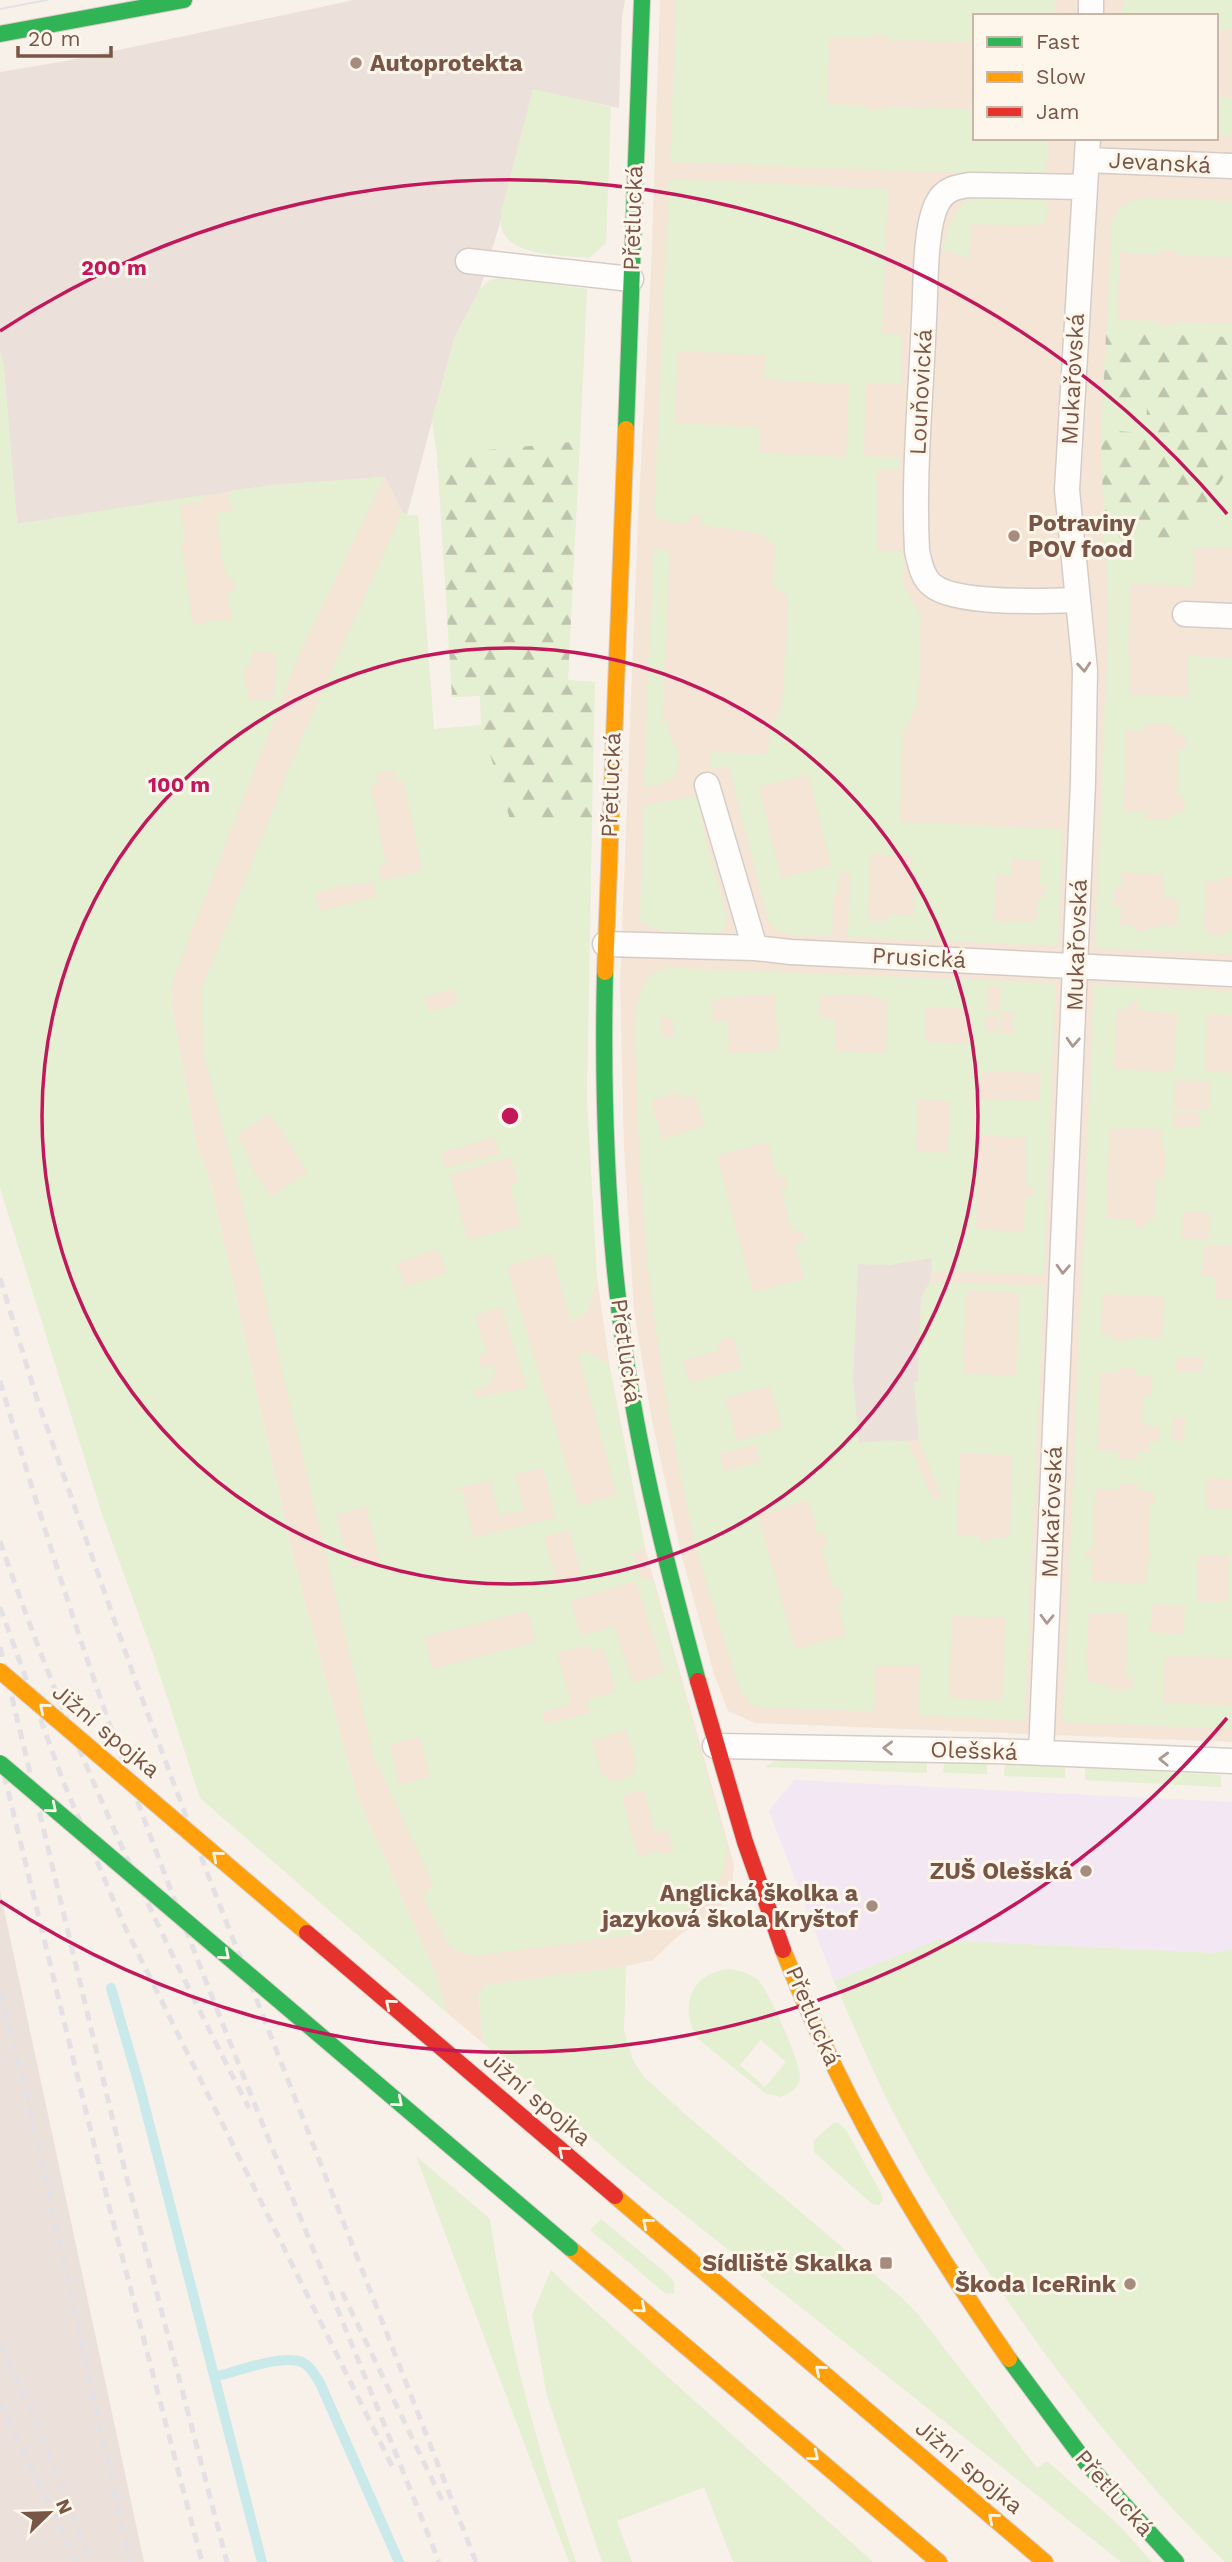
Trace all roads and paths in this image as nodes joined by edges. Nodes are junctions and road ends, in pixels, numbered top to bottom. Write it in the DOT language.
graph roads {
  1 [pos="184,0"];
  2 [pos="642,0"];
  3 [pos="0,34"];
  4 [pos="1087,149"];
  5 [pos="1232,166"];
  6 [pos="1085,187"];
  7 [pos="468,261"];
  8 [pos="631,279"];
  9 [pos="1077,600"];
  10 [pos="1185,614"];
  11 [pos="1232,616"];
  12 [pos="707,785"];
  13 [pos="605,944"];
  14 [pos="755,948"];
  15 [pos="1075,966"];
  16 [pos="1232,974"];
  17 [pos="0,1671"];
  18 [pos="715,1746"];
  19 [pos="1041,1753"];
  20 [pos="1232,1761"];
  21 [pos="0,1763"];
  22 [pos="939,2562"];
  23 [pos="1045,2562"];
  24 [pos="1176,2562"];
  1 -- 3 [label="main road"];
  2 -- 8 [label="main road, Přetlucká"];
  4 -- 5 [label="street, Jevanská"];
  4 -- 6 [label="street, Mukařovská"];
  6 -- 9 [label="street, Mukařovská"];
  6 -- 9 [label="street, Louňovická"];
  7 -- 8 [label="street"];
  8 -- 13 [label="main road, Přetlucká"];
  9 -- 15 [label="street, Mukařovská, one-way"];
  10 -- 11 [label="street"];
  12 -- 14 [label="street"];
  13 -- 14 [label="street, Prusická"];
  13 -- 18 [label="main road, Přetlucká"];
  14 -- 15 [label="street, Prusická"];
  15 -- 16 [label="street, Prusická"];
  15 -- 19 [label="street, Mukařovská, one-way"];
  23 -- 17 [label="main road, Jižní spojka, one-way, bridge"];
  19 -- 18 [label="street, Olešská, one-way"];
  18 -- 24 [label="main road, Přetlucká"];
  20 -- 19 [label="street, Olešská, one-way"];
  21 -- 22 [label="main road, one-way, bridge"];
}
